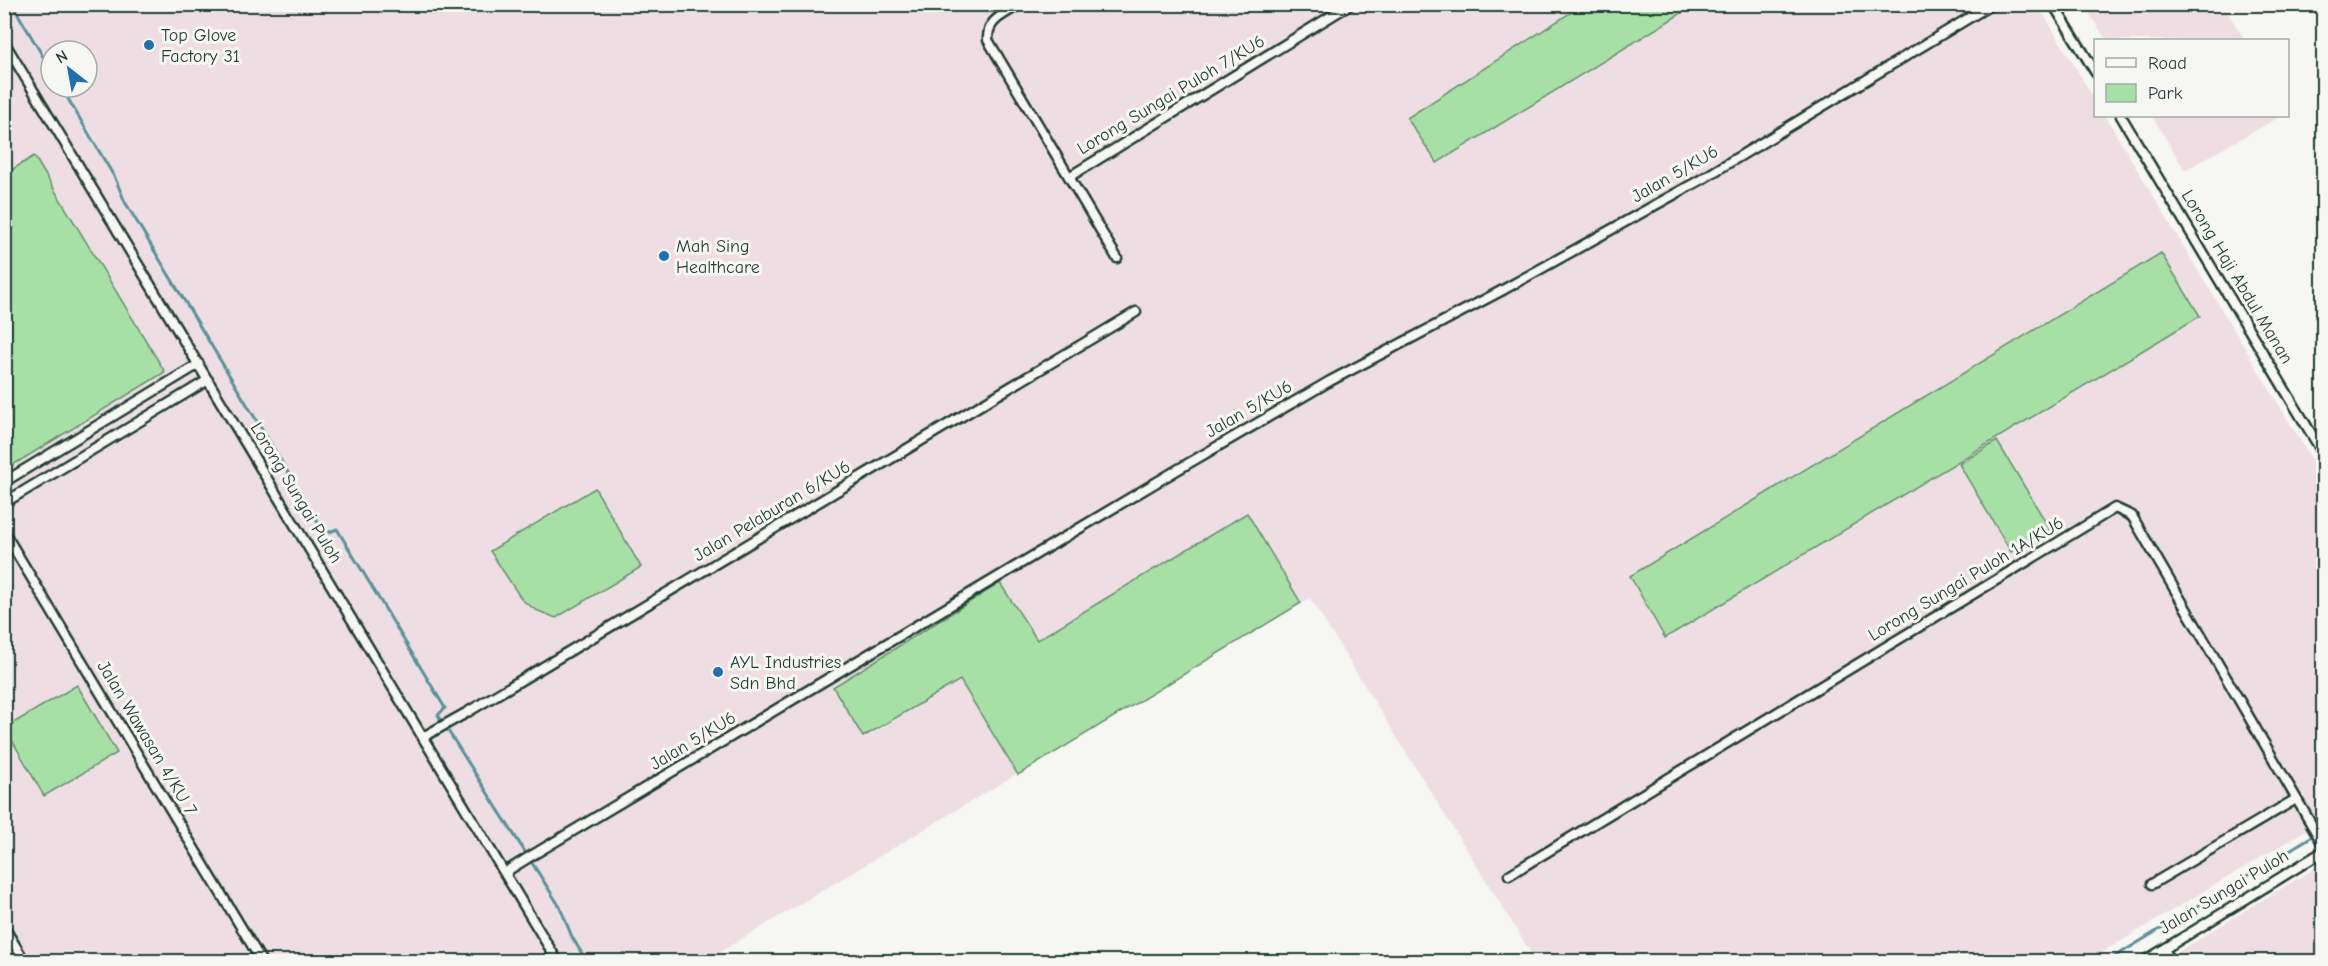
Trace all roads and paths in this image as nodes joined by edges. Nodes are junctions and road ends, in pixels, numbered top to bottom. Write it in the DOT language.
graph roads {
  1 [pos="1020,4"];
  2 [pos="1351,4"];
  3 [pos="1992,4"];
  4 [pos="2053,6"];
  5 [pos="4,42"];
  6 [pos="2094,70"];
  7 [pos="2122,117"];
  8 [pos="1069,177"];
  9 [pos="1117,258"];
  10 [pos="1137,312"];
  11 [pos="199,364"];
  12 [pos="208,380"];
  13 [pos="2324,455"];
  14 [pos="4,482"];
  15 [pos="4,503"];
  16 [pos="4,532"];
  17 [pos="423,737"];
  18 [pos="2296,799"];
  19 [pos="2322,843"];
  20 [pos="2324,851"];
  21 [pos="508,872"];
  22 [pos="1509,875"];
  23 [pos="2152,884"];
  24 [pos="4,927"];
  25 [pos="2164,949"];
  26 [pos="4,957"];
  27 [pos="7,962"];
  28 [pos="25,962"];
  29 [pos="262,962"];
  30 [pos="558,962"];
  31 [pos="2143,962"];
  32 [pos="2171,962"];
  1 -- 8 [label="street"];
  2 -- 8 [label="street, Lorong Sungai Puloh 7/KU6"];
  3 -- 21 [label="street, Jalan 5/KU6"];
  4 -- 6 [label="street"];
  5 -- 11 [label="street, Lorong Sungai Puloh"];
  7 -- 13 [label="street, Lorong Haji Abdul Manan"];
  8 -- 9 [label="street"];
  10 -- 17 [label="street, Jalan Pelaburan 6/KU6"];
  11 -- 12 [label="street, Lorong Sungai Puloh"];
  11 -- 14 [label="street"];
  12 -- 15 [label="street"];
  12 -- 17 [label="street, Lorong Sungai Puloh"];
  16 -- 29 [label="street, Jalan Wawasan 4/KU 7"];
  17 -- 21 [label="street, Lorong Sungai Puloh"];
  18 -- 19 [label="street, Lorong Sungai Puloh 1A/KU6"];
  18 -- 22 [label="street, Lorong Sungai Puloh 1A/KU6"];
  18 -- 23 [label="street"];
  20 -- 25 [label="street, Jalan Sungai Puloh"];
  21 -- 30 [label="street, Lorong Sungai Puloh"];
  24 -- 28 [label="street"];
  25 -- 31 [label="street, Jalan Sungai Puloh"];
  25 -- 32 [label="street"];
  26 -- 27 [label="street"];
}
